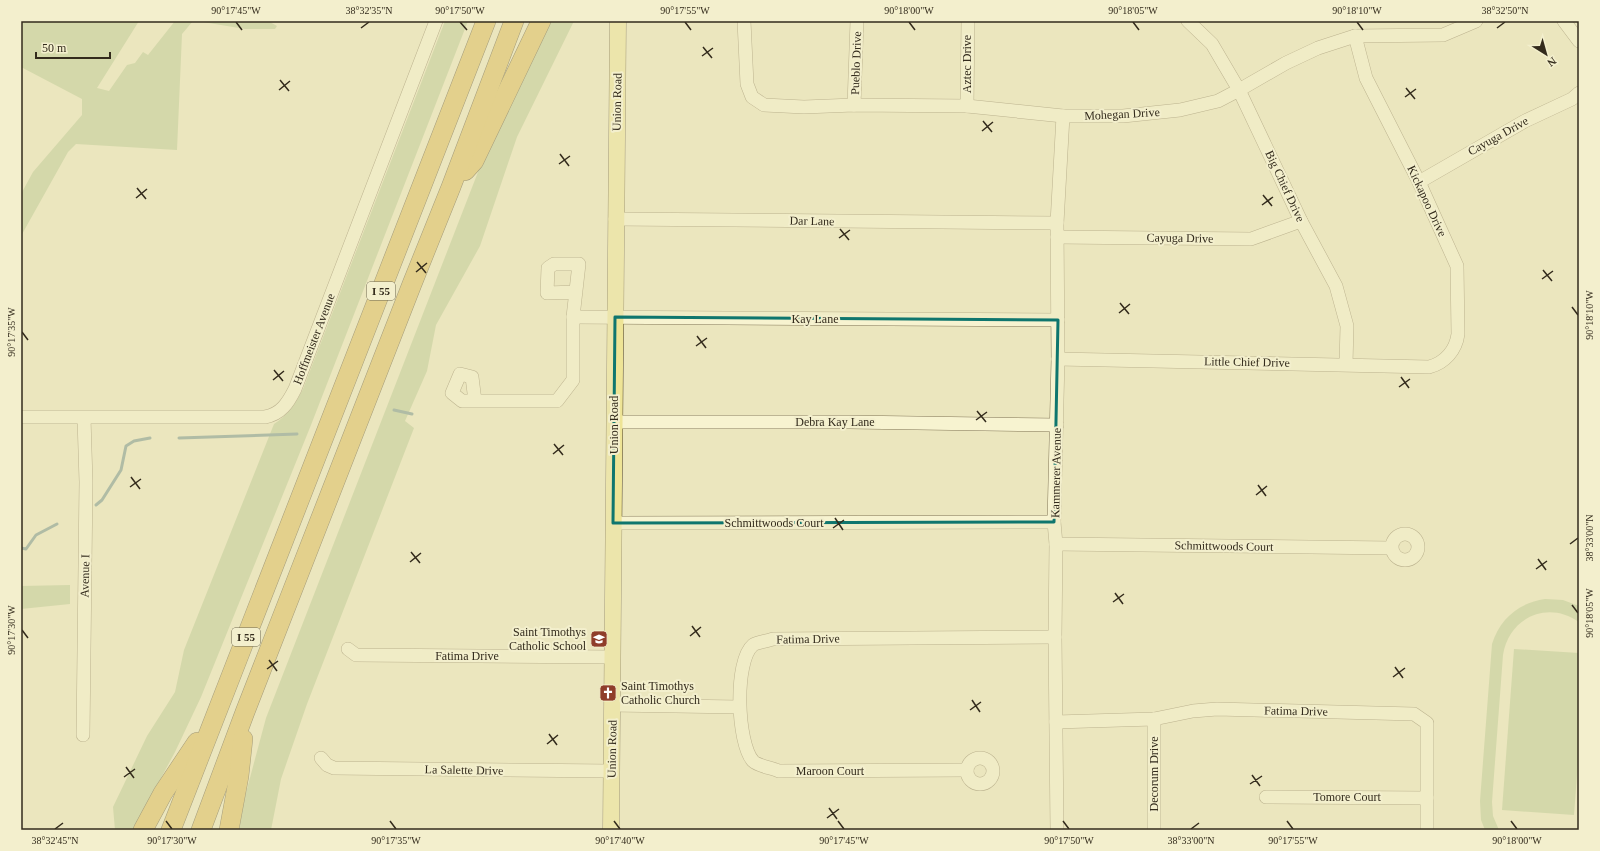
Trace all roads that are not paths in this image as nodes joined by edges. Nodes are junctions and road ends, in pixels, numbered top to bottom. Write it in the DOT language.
graph roads {
  1 [pos="436,21"];
  2 [pos="486,21"];
  3 [pos="514,21"];
  4 [pos="541,21"];
  5 [pos="618,21"];
  6 [pos="744,21"];
  7 [pos="857,21"];
  8 [pos="968,21"];
  9 [pos="1188,21"];
  10 [pos="1476,21"];
  11 [pos="1564,21"];
  12 [pos="1355,36"];
  13 [pos="1579,41"];
  14 [pos="1239,90"];
  15 [pos="1579,93"];
  16 [pos="854,105"];
  17 [pos="967,106"];
  18 [pos="1063,116"];
  19 [pos="1419,182"];
  20 [pos="451,188"];
  21 [pos="615,219"];
  22 [pos="1301,222"];
  23 [pos="1057,223"];
  24 [pos="1057,237"];
  25 [pos="576,292"];
  26 [pos="573,317"];
  27 [pos="615,317"];
  28 [pos="1058,320"];
  29 [pos="1058,359"];
  30 [pos="1346,364"];
  31 [pos="1436,365"];
  32 [pos="475,401"];
  33 [pos="21,417"];
  34 [pos="84,418"];
  35 [pos="614,422"];
  36 [pos="1057,425"];
  37 [pos="1054,522"];
  38 [pos="613,523"];
  39 [pos="1056,544"];
  40 [pos="1391,548"];
  41 [pos="1055,637"];
  42 [pos="348,649"];
  43 [pos="612,657"];
  44 [pos="612,705"];
  45 [pos="739,707"];
  46 [pos="245,712"];
  47 [pos="217,713"];
  48 [pos="1154,719"];
  49 [pos="1056,722"];
  50 [pos="83,735"];
  51 [pos="321,758"];
  52 [pos="967,770"];
  53 [pos="611,771"];
  54 [pos="1266,798"];
  55 [pos="1427,798"];
  56 [pos="143,830"];
  57 [pos="171,830"];
  58 [pos="202,830"];
  59 [pos="229,830"];
  60 [pos="611,830"];
  61 [pos="1056,830"];
  62 [pos="1154,830"];
  63 [pos="1427,830"];
  1 -- 34 [label="street, Hoffmeister Avenue"];
  2 -- 47 [label="highway, I 55"];
  3 -- 20 [label="highway, I 55"];
  4 -- 20 [label="highway"];
  5 -- 21 [label="main road, Union Road"];
  6 -- 16 [label="street, Mohegan Drive"];
  7 -- 16 [label="street, Pueblo Drive"];
  8 -- 17 [label="street, Aztec Drive"];
  9 -- 14 [label="street, Big Chief Drive"];
  10 -- 12 [label="street, Mohegan Drive"];
  11 -- 13 [label="street"];
  12 -- 14 [label="street, Mohegan Drive"];
  12 -- 19 [label="street, Kickapoo Drive"];
  14 -- 18 [label="street, Mohegan Drive"];
  14 -- 22 [label="street, Big Chief Drive"];
  15 -- 19 [label="street, Cayuga Drive"];
  16 -- 17 [label="street, Mohegan Drive"];
  17 -- 18 [label="street, Mohegan Drive"];
  18 -- 23 [label="street, Kammerer Avenue"];
  19 -- 31 [label="street, Kickapoo Drive"];
  20 -- 46 [label="highway, I 55"];
  21 -- 23 [label="street, Dar Lane"];
  21 -- 27 [label="main road, Union Road"];
  22 -- 24 [label="street, Cayuga Drive"];
  22 -- 30 [label="street, Big Chief Drive"];
  23 -- 24 [label="street, Kammerer Avenue"];
  24 -- 28 [label="street, Kammerer Avenue"];
  25 -- 26 [label="street"];
  26 -- 27 [label="street, Kay Lane"];
  26 -- 32 [label="street"];
  27 -- 28 [label="street, Kay Lane"];
  27 -- 35 [label="main road, Union Road"];
  28 -- 29 [label="street, Kammerer Avenue"];
  29 -- 30 [label="street, Little Chief Drive"];
  29 -- 36 [label="street, Kammerer Avenue"];
  30 -- 31 [label="street, Little Chief Drive"];
  33 -- 34 [label="street, Hoffmeister Avenue"];
  34 -- 50 [label="street, Avenue I"];
  35 -- 36 [label="street, Debra Kay Lane"];
  35 -- 38 [label="main road, Union Road"];
  36 -- 37 [label="street, Kammerer Avenue"];
  37 -- 38 [label="street, Schmittwoods Court"];
  37 -- 39 [label="street, Kammerer Avenue"];
  38 -- 43 [label="main road, Union Road"];
  39 -- 40 [label="street, Schmittwoods Court"];
  39 -- 41 [label="street, Kammerer Avenue"];
  41 -- 45 [label="street, Fatima Drive"];
  41 -- 49 [label="street, Kammerer Avenue"];
  42 -- 43 [label="street, Fatima Drive"];
  43 -- 44 [label="main road, Union Road"];
  44 -- 45 [label="street"];
  44 -- 53 [label="main road, Union Road"];
  45 -- 52 [label="street, Maroon Court"];
  46 -- 58 [label="highway, I 55"];
  46 -- 59 [label="highway"];
  47 -- 56 [label="highway"];
  47 -- 57 [label="highway, I 55"];
  48 -- 49 [label="street, Fatima Drive"];
  48 -- 55 [label="street, Fatima Drive"];
  48 -- 62 [label="street, Decorum Drive"];
  49 -- 61 [label="street, Kammerer Avenue"];
  51 -- 53 [label="street, La Salette Drive"];
  53 -- 60 [label="main road, Union Road"];
  54 -- 55 [label="street, Tomore Court"];
  55 -- 63 [label="street, Fatima Drive"];
}
